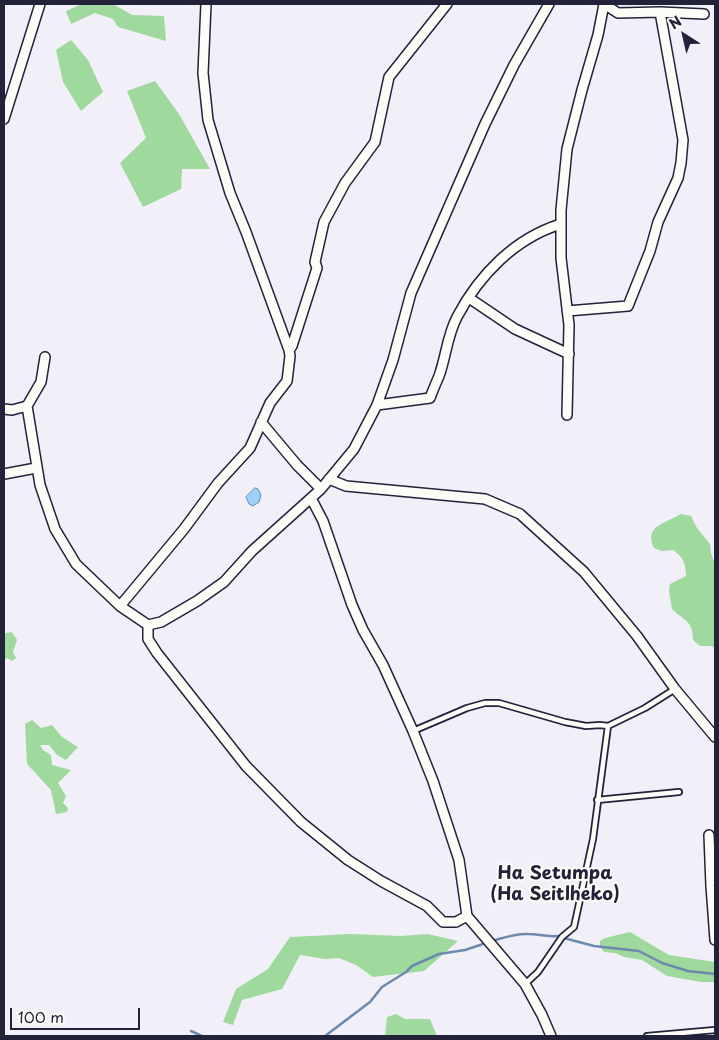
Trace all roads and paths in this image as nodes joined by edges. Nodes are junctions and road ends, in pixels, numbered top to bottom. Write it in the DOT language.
graph roads {
  1 [pos="40,4"];
  2 [pos="206,4"];
  3 [pos="447,4"];
  4 [pos="549,4"];
  5 [pos="604,4"];
  6 [pos="660,12"];
  7 [pos="704,14"];
  8 [pos="4,119"];
  9 [pos="561,224"];
  10 [pos="469,298"];
  11 [pos="567,311"];
  12 [pos="289,350"];
  13 [pos="569,354"];
  14 [pos="45,357"];
  15 [pos="377,405"];
  16 [pos="27,406"];
  17 [pos="4,409"];
  18 [pos="567,415"];
  19 [pos="261,422"];
  20 [pos="36,468"];
  21 [pos="4,474"];
  22 [pos="329,479"];
  23 [pos="320,489"];
  24 [pos="311,498"];
  25 [pos="120,606"];
  26 [pos="148,625"];
  27 [pos="675,689"];
  28 [pos="608,726"];
  29 [pos="413,731"];
  30 [pos="715,737"];
  31 [pos="679,792"];
  32 [pos="597,800"];
  33 [pos="709,835"];
  34 [pos="467,916"];
  35 [pos="715,940"];
  36 [pos="525,984"];
  37 [pos="715,1030"];
  38 [pos="551,1036"];
  39 [pos="647,1036"];
  1 -- 8 [label="street"];
  2 -- 12 [label="street"];
  3 -- 12 [label="street"];
  4 -- 15 [label="street"];
  5 -- 6 [label="street"];
  5 -- 9 [label="street"];
  6 -- 7 [label="street"];
  6 -- 11 [label="street"];
  9 -- 10 [label="street"];
  9 -- 11 [label="street"];
  10 -- 13 [label="street"];
  10 -- 15 [label="street"];
  11 -- 13 [label="street"];
  12 -- 19 [label="street"];
  13 -- 18 [label="street"];
  14 -- 16 [label="street"];
  15 -- 22 [label="street"];
  16 -- 17 [label="street"];
  16 -- 20 [label="street"];
  19 -- 23 [label="street"];
  19 -- 25 [label="street"];
  20 -- 21 [label="street"];
  20 -- 25 [label="street"];
  22 -- 23 [label="street"];
  22 -- 27 [label="street"];
  23 -- 24 [label="street"];
  24 -- 26 [label="street"];
  24 -- 29 [label="street"];
  25 -- 26 [label="street"];
  26 -- 34 [label="street"];
  27 -- 28 [label="lane"];
  27 -- 30 [label="street"];
  28 -- 29 [label="lane"];
  28 -- 32 [label="lane"];
  29 -- 34 [label="street"];
  31 -- 32 [label="lane"];
  32 -- 36 [label="lane"];
  33 -- 35 [label="street"];
  34 -- 36 [label="street"];
  36 -- 38 [label="street"];
  37 -- 39 [label="lane"];
}
